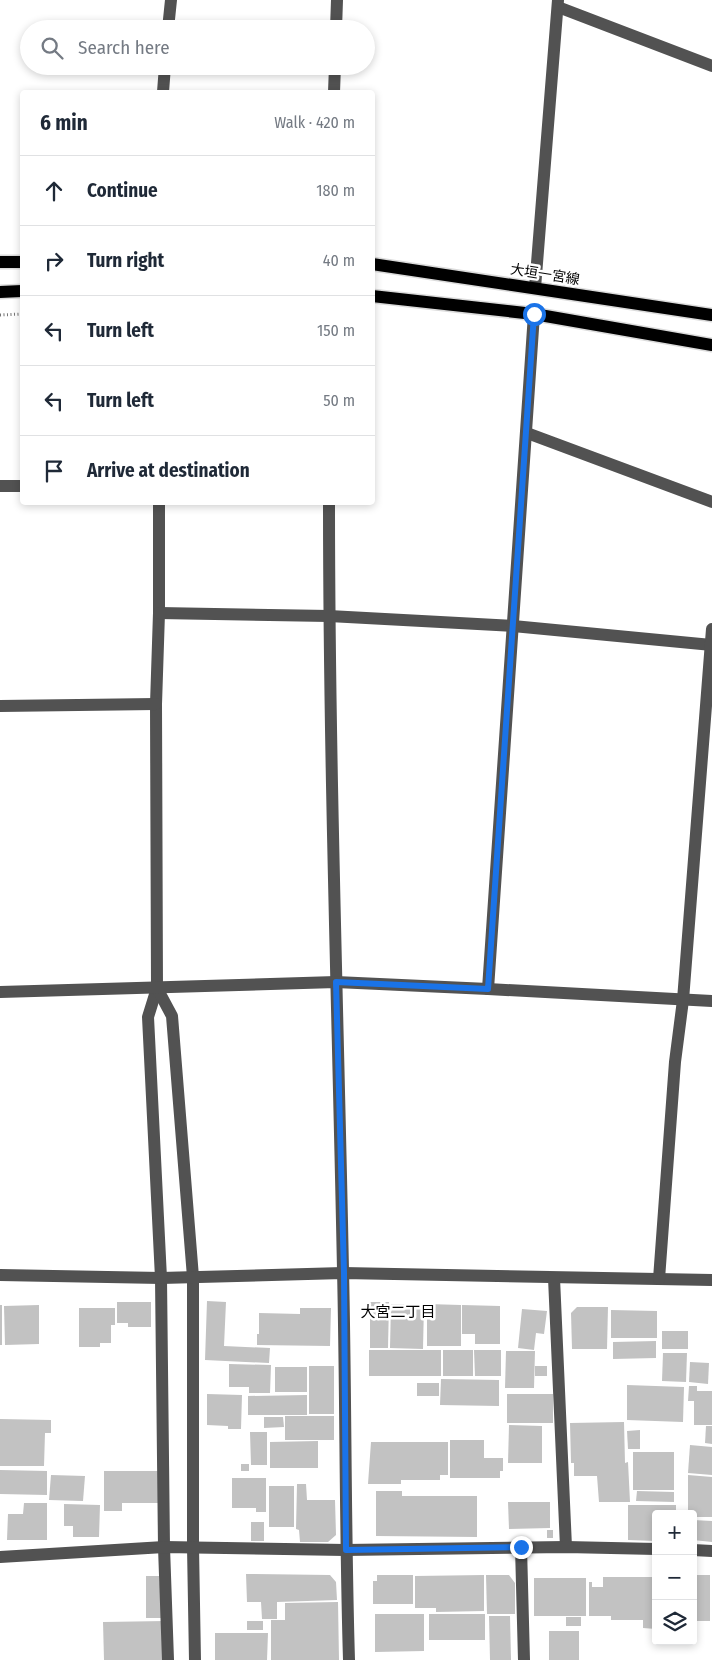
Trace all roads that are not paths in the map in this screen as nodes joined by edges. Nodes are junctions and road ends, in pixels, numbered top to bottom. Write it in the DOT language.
graph roads {
  1 [pos="171,0"];
  2 [pos="337,0"];
  3 [pos="558,4"];
  4 [pos="169,20"];
  5 [pos="336,20"];
  6 [pos="712,66"];
  7 [pos="164,75"];
  8 [pos="335,75"];
  9 [pos="163,90"];
  10 [pos="334,90"];
  11 [pos="0,262"];
  12 [pos="20,262"];
  13 [pos="375,264"];
  14 [pos="535,288"];
  15 [pos="20,291"];
  16 [pos="0,292"];
  17 [pos="375,296"];
  18 [pos="534,314"];
  19 [pos="712,315"];
  20 [pos="712,344"];
  21 [pos="527,433"];
  22 [pos="0,486"];
  23 [pos="20,486"];
  24 [pos="712,502"];
  25 [pos="159,505"];
  26 [pos="329,505"];
  27 [pos="159,613"];
  28 [pos="329,616"];
  29 [pos="513,626"];
  30 [pos="712,629"];
  31 [pos="711,645"];
  32 [pos="156,704"];
  33 [pos="0,706"];
  34 [pos="336,982"];
  35 [pos="157,988"];
  36 [pos="488,989"];
  37 [pos="0,992"];
  38 [pos="683,1000"];
  39 [pos="712,1001"];
  40 [pos="344,1273"];
  41 [pos="0,1276"];
  42 [pos="193,1277"];
  43 [pos="162,1278"];
  44 [pos="554,1278"];
  45 [pos="658,1279"];
  46 [pos="712,1280"];
  47 [pos="164,1547"];
  48 [pos="193,1547"];
  49 [pos="521,1547"];
  50 [pos="566,1547"];
  51 [pos="652,1549"];
  52 [pos="346,1550"];
  53 [pos="697,1550"];
  54 [pos="712,1551"];
  55 [pos="0,1556"];
  56 [pos="168,1660"];
  57 [pos="195,1660"];
  58 [pos="349,1660"];
  59 [pos="524,1660"];
  1 -- 4 [label="street"];
  2 -- 5 [label="street"];
  3 -- 6 [label="street"];
  3 -- 14 [label="street"];
  7 -- 9 [label="street"];
  8 -- 10 [label="street"];
  11 -- 12 [label="main road"];
  13 -- 14 [label="main road, 大垣一宮線"];
  14 -- 19 [label="main road, 大垣一宮線"];
  15 -- 16 [label="main road"];
  17 -- 18 [label="main road"];
  18 -- 20 [label="main road"];
  18 -- 21 [label="street"];
  21 -- 24 [label="street"];
  21 -- 29 [label="street"];
  22 -- 23 [label="street"];
  25 -- 27 [label="street"];
  26 -- 28 [label="street"];
  27 -- 28 [label="street"];
  27 -- 32 [label="street"];
  28 -- 29 [label="street"];
  28 -- 34 [label="street"];
  29 -- 31 [label="street"];
  29 -- 36 [label="street"];
  30 -- 31 [label="street"];
  31 -- 38 [label="street"];
  32 -- 33 [label="street"];
  32 -- 35 [label="street"];
  34 -- 35 [label="street"];
  34 -- 36 [label="street"];
  34 -- 40 [label="street"];
  35 -- 37 [label="street"];
  35 -- 42 [label="street"];
  35 -- 43 [label="street"];
  36 -- 38 [label="street"];
  38 -- 39 [label="street"];
  38 -- 45 [label="street"];
  40 -- 42 [label="street"];
  40 -- 44 [label="street"];
  40 -- 52 [label="street"];
  41 -- 43 [label="street"];
  42 -- 43 [label="street"];
  42 -- 48 [label="street"];
  43 -- 47 [label="street"];
  44 -- 45 [label="street"];
  44 -- 50 [label="street"];
  45 -- 46 [label="street"];
  47 -- 48 [label="street"];
  47 -- 55 [label="street"];
  47 -- 56 [label="street"];
  48 -- 52 [label="street"];
  48 -- 57 [label="street"];
  49 -- 50 [label="street"];
  49 -- 52 [label="street"];
  49 -- 59 [label="street"];
  50 -- 51 [label="street"];
  52 -- 58 [label="street"];
  53 -- 54 [label="street"];
}
